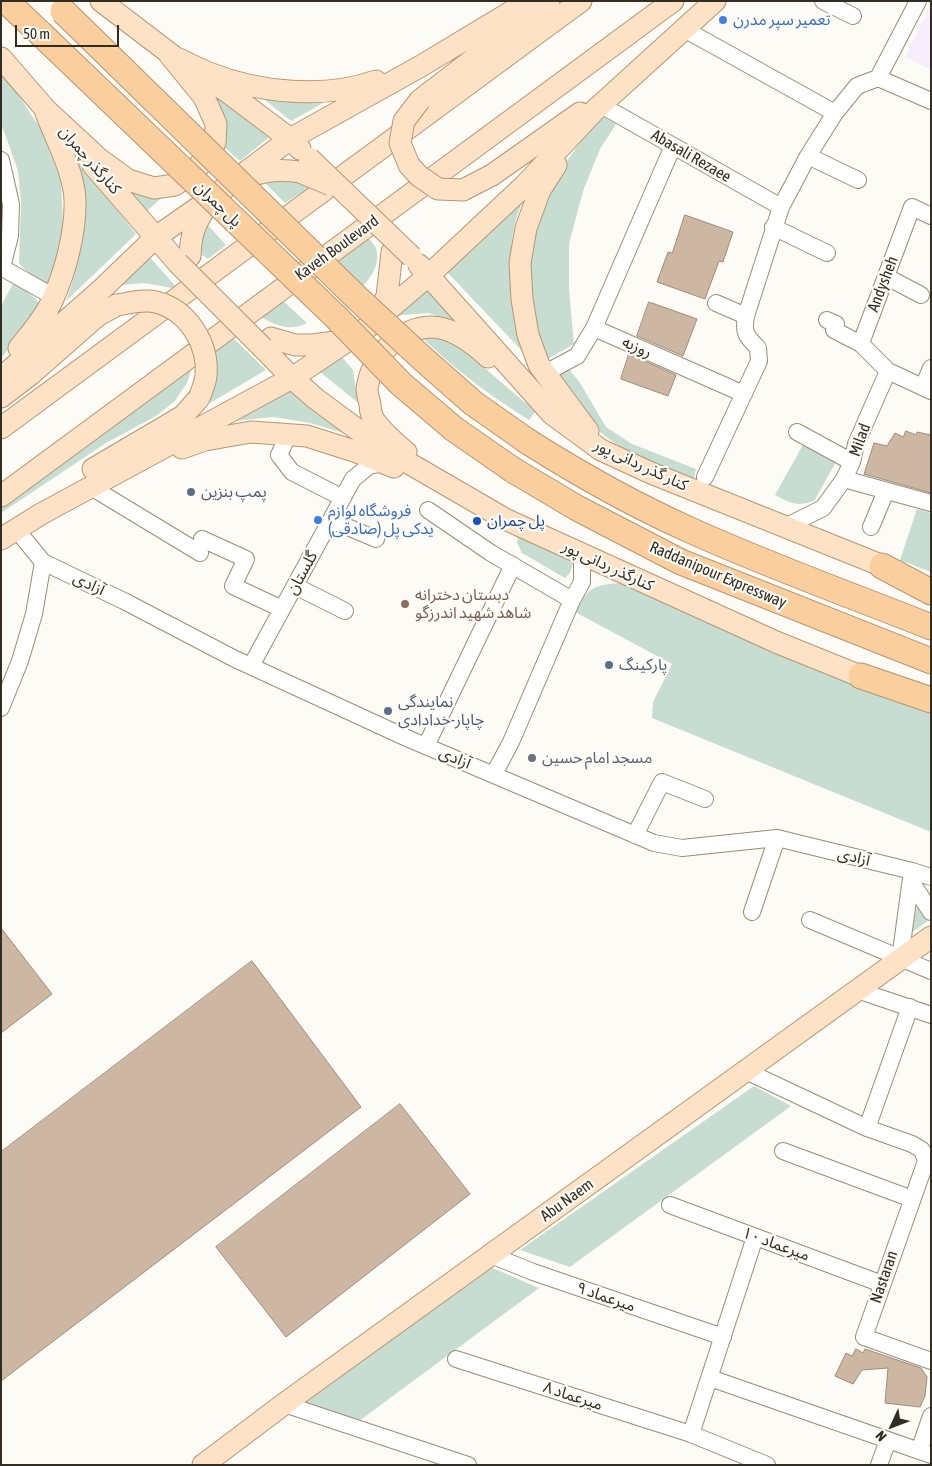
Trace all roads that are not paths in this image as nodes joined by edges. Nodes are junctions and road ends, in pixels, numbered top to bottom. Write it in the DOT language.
graph roads {
  1 [pos="6,1"];
  2 [pos="101,1"];
  3 [pos="529,1"];
  4 [pos="549,1"];
  5 [pos="581,1"];
  6 [pos="673,1"];
  7 [pos="715,1"];
  8 [pos="823,1"];
  9 [pos="918,1"];
  10 [pos="58,6"];
  11 [pos="853,16"];
  12 [pos="684,29"];
  13 [pos="169,54"];
  14 [pos="1,58"];
  15 [pos="421,66"];
  16 [pos="636,73"];
  17 [pos="878,78"];
  18 [pos="931,100"];
  19 [pos="44,108"];
  20 [pos="598,108"];
  21 [pos="835,113"];
  22 [pos="290,139"];
  23 [pos="673,146"];
  24 [pos="808,156"];
  25 [pos="1,160"];
  26 [pos="305,165"];
  27 [pos="858,180"];
  28 [pos="234,182"];
  29 [pos="210,200"];
  30 [pos="781,207"];
  31 [pos="931,216"];
  32 [pos="773,227"];
  33 [pos="156,237"];
  34 [pos="827,253"];
  35 [pos="402,255"];
  36 [pos="184,259"];
  37 [pos="2,267"];
  38 [pos="429,275"];
  39 [pos="886,277"];
  40 [pos="922,295"];
  41 [pos="54,297"];
  42 [pos="716,303"];
  43 [pos="746,316"];
  44 [pos="827,320"];
  45 [pos="375,321"];
  46 [pos="594,328"];
  47 [pos="349,340"];
  48 [pos="267,343"];
  49 [pos="861,344"];
  50 [pos="931,368"];
  51 [pos="888,371"];
  52 [pos="545,373"];
  53 [pos="1,377"];
  54 [pos="292,378"];
  55 [pos="927,389"];
  56 [pos="744,394"];
  57 [pos="1,397"];
  58 [pos="552,414"];
  59 [pos="1,428"];
  60 [pos="797,432"];
  61 [pos="288,435"];
  62 [pos="527,441"];
  63 [pos="348,449"];
  64 [pos="602,450"];
  65 [pos="852,462"];
  66 [pos="385,463"];
  67 [pos="125,468"];
  68 [pos="513,470"];
  69 [pos="705,477"];
  70 [pos="353,479"];
  71 [pos="844,479"];
  72 [pos="91,487"];
  73 [pos="886,491"];
  74 [pos="1,496"];
  75 [pos="343,498"];
  76 [pos="931,503"];
  77 [pos="428,510"];
  78 [pos="505,519"];
  79 [pos="331,520"];
  80 [pos="785,526"];
  81 [pos="871,527"];
  82 [pos="8,534"];
  83 [pos="376,539"];
  84 [pos="582,554"];
  85 [pos="42,562"];
  86 [pos="513,565"];
  87 [pos="607,566"];
  88 [pos="882,566"];
  89 [pos="582,582"];
  90 [pos="295,586"];
  91 [pos="931,586"];
  92 [pos="931,592"];
  93 [pos="572,600"];
  94 [pos="282,609"];
  95 [pos="344,611"];
  96 [pos="931,627"];
  97 [pos="931,661"];
  98 [pos="251,666"];
  99 [pos="861,676"];
  100 [pos="931,700"];
  101 [pos="931,705"];
  102 [pos="1,708"];
  103 [pos="426,746"];
  104 [pos="494,774"];
  105 [pos="704,799"];
  106 [pos="635,835"];
  107 [pos="777,838"];
  108 [pos="912,871"];
  109 [pos="931,877"];
  110 [pos="931,883"];
  111 [pos="752,912"];
  112 [pos="931,912"];
  113 [pos="810,920"];
  114 [pos="931,937"];
  115 [pos="900,959"];
  116 [pos="931,971"];
  117 [pos="857,990"];
  118 [pos="910,1006"];
  119 [pos="931,1015"];
  120 [pos="746,1071"];
  121 [pos="867,1128"];
  122 [pos="926,1149"];
  123 [pos="783,1151"];
  124 [pos="912,1198"];
  125 [pos="670,1205"];
  126 [pos="755,1236"];
  127 [pos="490,1255"];
  128 [pos="882,1284"];
  129 [pos="723,1337"];
  130 [pos="456,1359"];
  131 [pos="931,1361"];
  132 [pos="710,1378"];
  133 [pos="284,1404"];
  134 [pos="931,1416"];
  135 [pos="691,1434"];
  136 [pos="888,1440"];
  137 [pos="925,1453"];
  138 [pos="203,1465"];
  139 [pos="468,1465"];
  140 [pos="767,1465"];
  141 [pos="879,1465"];
  1 -- 68 [label="highway, پل چمران, bridge"];
  2 -- 13 [label="main road"];
  3 -- 15 [label="main road"];
  4 -- 16 [label="main road, bridge"];
  5 -- 59 [label="main road"];
  6 -- 74 [label="main road, Kaveh Boulevard"];
  7 -- 12 [label="main road"];
  8 -- 11 [label="street"];
  9 -- 17 [label="street"];
  10 -- 62 [label="highway, پل چمران, bridge"];
  12 -- 16 [label="main road"];
  12 -- 21 [label="street"];
  13 -- 15 [label="main road"];
  13 -- 19 [label="main road"];
  13 -- 22 [label="main road"];
  14 -- 19 [label="main road, کنارگذر چمران"];
  15 -- 22 [label="main road"];
  16 -- 20 [label="main road"];
  17 -- 18 [label="street"];
  17 -- 21 [label="street"];
  19 -- 33 [label="main road, کنارگذر چمران"];
  19 -- 41 [label="main road"];
  20 -- 23 [label="street, Abasali Rezaee"];
  20 -- 38 [label="main road"];
  20 -- 52 [label="main road"];
  21 -- 24 [label="street"];
  22 -- 26 [label="main road"];
  22 -- 28 [label="main road"];
  23 -- 30 [label="street, Abasali Rezaee"];
  23 -- 46 [label="street"];
  24 -- 27 [label="street"];
  24 -- 30 [label="street"];
  25 -- 37 [label="street"];
  26 -- 28 [label="main road"];
  26 -- 35 [label="main road, کنار گذر ردانی پور, bridge"];
  28 -- 29 [label="main road"];
  29 -- 33 [label="main road"];
  29 -- 36 [label="main road"];
  30 -- 32 [label="street"];
  31 -- 39 [label="street, Andysheh"];
  32 -- 34 [label="street"];
  32 -- 43 [label="street"];
  33 -- 36 [label="main road, کنارگذر چمران"];
  33 -- 53 [label="main road"];
  35 -- 38 [label="main road, کنار گذر ردانی پور"];
  35 -- 45 [label="main road"];
  36 -- 48 [label="main road, کنارگذر چمران, bridge"];
  37 -- 41 [label="street"];
  38 -- 45 [label="main road"];
  38 -- 58 [label="main road, کنار گذر ردانی پور"];
  39 -- 40 [label="street"];
  39 -- 49 [label="street, Andysheh"];
  41 -- 53 [label="main road"];
  42 -- 43 [label="street"];
  43 -- 56 [label="street"];
  44 -- 49 [label="street"];
  45 -- 47 [label="main road"];
  46 -- 52 [label="street"];
  46 -- 56 [label="street, روزبه"];
  47 -- 48 [label="main road"];
  47 -- 54 [label="main road"];
  48 -- 54 [label="main road, کنارگذر ردانی پور"];
  49 -- 51 [label="street"];
  50 -- 55 [label="street"];
  51 -- 55 [label="street"];
  51 -- 65 [label="street, Milad"];
  52 -- 64 [label="main road"];
  54 -- 67 [label="main road"];
  54 -- 78 [label="main road, کنارگذر ردانی پور"];
  56 -- 69 [label="street"];
  57 -- 82 [label="main road, bridge"];
  58 -- 64 [label="main road, کنار گذر ردانی پور"];
  58 -- 78 [label="main road"];
  60 -- 65 [label="street"];
  61 -- 63 [label="main road"];
  61 -- 67 [label="main road"];
  61 -- 75 [label="street"];
  62 -- 96 [label="highway, Raddanipour Expressway"];
  63 -- 66 [label="main road"];
  63 -- 70 [label="street"];
  64 -- 80 [label="main road, کنار گذر ردانی پور"];
  65 -- 71 [label="street, Milad"];
  66 -- 70 [label="street"];
  66 -- 78 [label="main road"];
  67 -- 72 [label="main road"];
  68 -- 97 [label="highway, Raddanipour Expressway"];
  70 -- 75 [label="street, گلستان"];
  71 -- 73 [label="street"];
  71 -- 80 [label="street, Milad"];
  72 -- 82 [label="main road"];
  72 -- 94 [label="street"];
  73 -- 76 [label="street"];
  73 -- 81 [label="street"];
  75 -- 79 [label="street, گلستان"];
  77 -- 86 [label="street"];
  78 -- 84 [label="main road, کنارگذر ردانی پور"];
  79 -- 83 [label="street"];
  79 -- 90 [label="street, گلستان"];
  80 -- 88 [label="main road, کنار گذر ردانی پور"];
  82 -- 85 [label="street, آزادی"];
  84 -- 87 [label="main road, کنارگذر ردانی پور"];
  84 -- 89 [label="street"];
  85 -- 98 [label="street, آزادی"];
  85 -- 102 [label="street"];
  86 -- 93 [label="street"];
  86 -- 103 [label="street"];
  87 -- 89 [label="street"];
  87 -- 99 [label="main road, کنارگذر ردانی پور"];
  88 -- 91 [label="main road, کنار گذر ردانی پور"];
  88 -- 92 [label="highway"];
  89 -- 93 [label="street"];
  90 -- 94 [label="street, گلستان"];
  90 -- 95 [label="street"];
  93 -- 104 [label="street"];
  94 -- 98 [label="street, گلستان"];
  98 -- 103 [label="street, آزادی"];
  99 -- 100 [label="highway"];
  99 -- 101 [label="main road, کنارگذر ردانی پور"];
  103 -- 104 [label="street, آزادی"];
  104 -- 106 [label="street, آزادی"];
  105 -- 106 [label="street"];
  106 -- 107 [label="street, آزادی"];
  107 -- 108 [label="street, آزادی"];
  107 -- 111 [label="street"];
  108 -- 109 [label="street, آزادی"];
  108 -- 110 [label="street"];
  108 -- 112 [label="street"];
  108 -- 115 [label="street"];
  113 -- 115 [label="street"];
  114 -- 115 [label="main road, Abu Naem"];
  115 -- 116 [label="street"];
  115 -- 117 [label="main road, Abu Naem"];
  117 -- 118 [label="street"];
  117 -- 120 [label="main road, Abu Naem"];
  118 -- 119 [label="street"];
  118 -- 121 [label="street"];
  120 -- 121 [label="street, Nastaran"];
  120 -- 127 [label="main road, Abu Naem"];
  121 -- 122 [label="street, Nastaran"];
  122 -- 124 [label="street, Nastaran"];
  123 -- 124 [label="street"];
  124 -- 128 [label="street, Nastaran"];
  125 -- 126 [label="street, میرعماد ۱۰"];
  126 -- 128 [label="street, میرعماد ۱۰"];
  126 -- 129 [label="street"];
  127 -- 129 [label="street, میرعماد ۹"];
  127 -- 133 [label="main road, Abu Naem"];
  128 -- 131 [label="street, Nastaran"];
  129 -- 132 [label="street"];
  130 -- 135 [label="street, میرعماد ۸"];
  132 -- 135 [label="street"];
  132 -- 136 [label="street"];
  133 -- 138 [label="main road, Abu Naem"];
  133 -- 139 [label="street"];
  134 -- 137 [label="street"];
  135 -- 140 [label="street, میرعماد ۸"];
  136 -- 137 [label="street"];
  136 -- 141 [label="street"];
}
